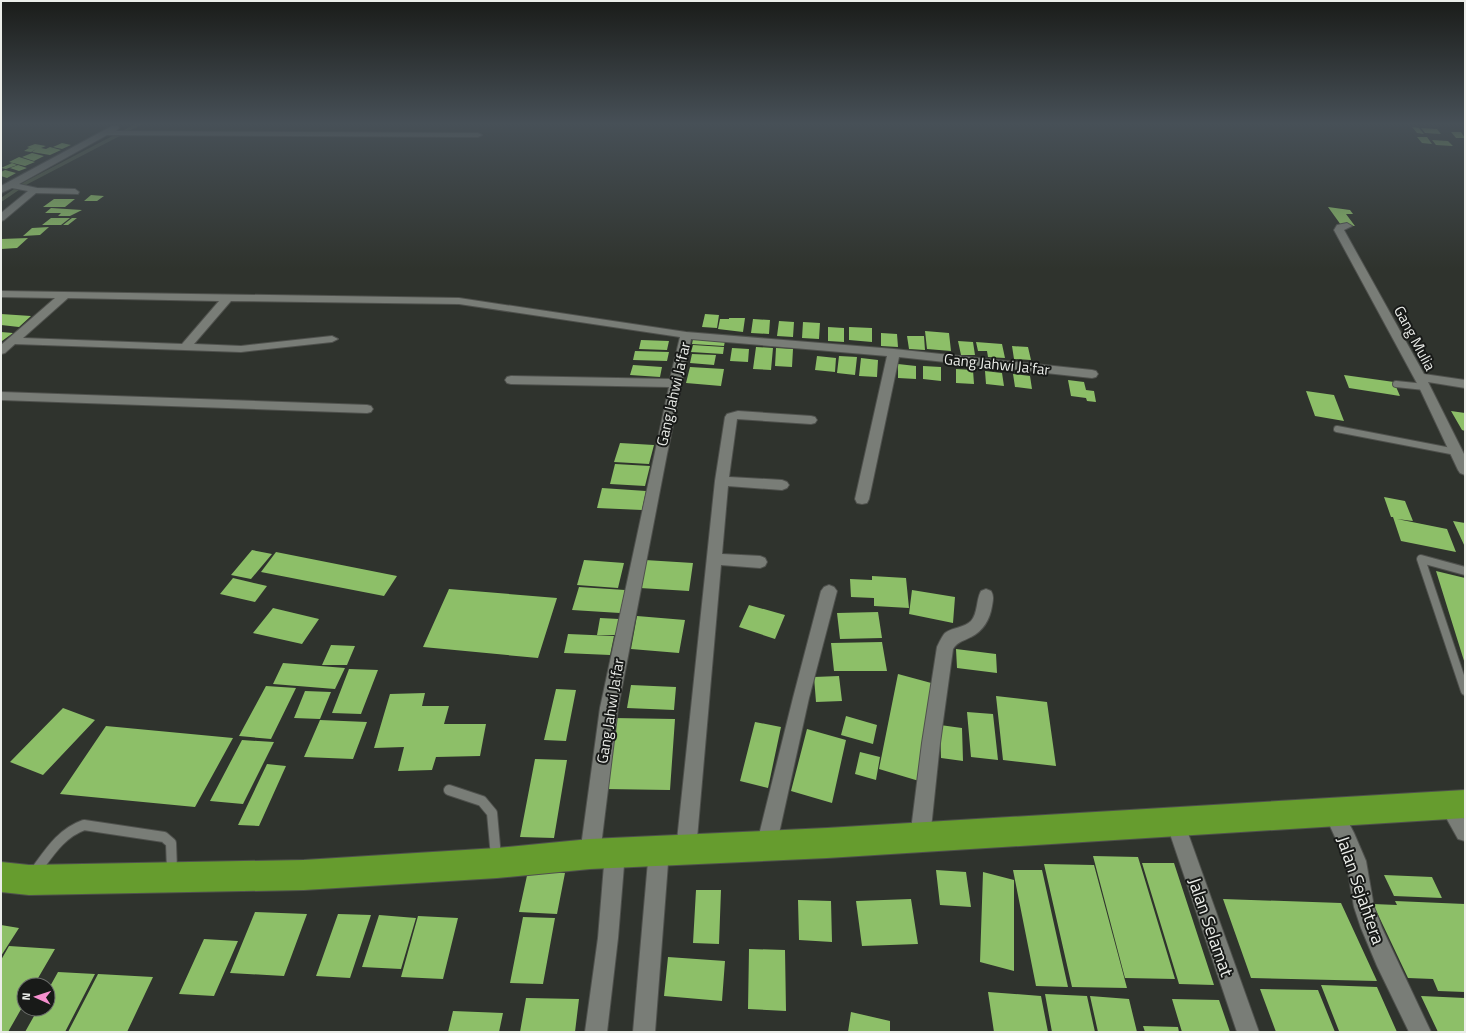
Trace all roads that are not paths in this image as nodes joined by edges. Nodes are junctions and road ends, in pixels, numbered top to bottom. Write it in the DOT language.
graph roads {
  1 [pos="35,172"];
  2 [pos="7,187"];
  3 [pos="33,189"];
  4 [pos="75,192"];
  5 [pos="1,218"];
  6 [pos="1347,226"];
  7 [pos="1,294"];
  8 [pos="66,294"];
  9 [pos="228,298"];
  10 [pos="686,336"];
  11 [pos="332,339"];
  12 [pos="6,345"];
  13 [pos="185,347"];
  14 [pos="894,352"];
  15 [pos="1092,374"];
  16 [pos="511,380"];
  17 [pos="1422,382"];
  18 [pos="674,383"];
  19 [pos="1396,384"];
  20 [pos="1465,384"];
  21 [pos="1,396"];
  22 [pos="367,409"];
  23 [pos="811,420"];
  24 [pos="1337,429"];
  25 [pos="1458,448"];
  26 [pos="1465,470"];
  27 [pos="722,481"];
  28 [pos="782,485"];
  29 [pos="862,499"];
  30 [pos="714,559"];
  31 [pos="760,562"];
  32 [pos="1465,571"];
  33 [pos="830,591"];
  34 [pos="986,595"];
  35 [pos="1465,691"];
  36 [pos="450,790"];
  37 [pos="1457,804"];
  38 [pos="1333,813"];
  39 [pos="1175,822"];
  40 [pos="1465,832"];
  41 [pos="920,838"];
  42 [pos="766,847"];
  43 [pos="672,850"];
  44 [pos="603,854"];
  45 [pos="497,863"];
  46 [pos="173,877"];
  47 [pos="15,879"];
  48 [pos="596,1032"];
  49 [pos="644,1032"];
  50 [pos="1248,1032"];
  51 [pos="1420,1032"];
  1 -- 2 [label="street"];
  2 -- 3 [label="street"];
  3 -- 4 [label="street"];
  3 -- 5 [label="street"];
  6 -- 17 [label="street, Gang Mulia"];
  7 -- 8 [label="street"];
  8 -- 9 [label="street"];
  8 -- 12 [label="street"];
  9 -- 10 [label="street"];
  9 -- 13 [label="street"];
  10 -- 14 [label="street, Gang Jahwi Ja'far"];
  10 -- 18 [label="street, Gang Jahwi Ja'far"];
  11 -- 13 [label="street"];
  12 -- 13 [label="street"];
  14 -- 15 [label="street, Gang Jahwi Ja'far"];
  14 -- 29 [label="street"];
  16 -- 18 [label="street"];
  17 -- 19 [label="lane"];
  17 -- 20 [label="street"];
  17 -- 25 [label="street, Gang Mulia"];
  18 -- 44 [label="street, Gang Jahwi Ja'far"];
  21 -- 22 [label="street"];
  23 -- 27 [label="street"];
  24 -- 25 [label="lane"];
  25 -- 26 [label="street, Gang Mulia"];
  27 -- 28 [label="street"];
  27 -- 30 [label="street"];
  30 -- 31 [label="street"];
  30 -- 43 [label="street"];
  32 -- 35 [label="lane"];
  33 -- 42 [label="street"];
  34 -- 41 [label="street"];
  36 -- 45 [label="lane"];
  37 -- 38 [label="highway"];
  37 -- 40 [label="street"];
  38 -- 39 [label="highway"];
  38 -- 51 [label="street, Jalan Sejahtera"];
  39 -- 41 [label="highway"];
  39 -- 50 [label="street, Jalan Selamat"];
  41 -- 42 [label="highway"];
  42 -- 43 [label="highway"];
  43 -- 44 [label="highway"];
  43 -- 49 [label="street"];
  44 -- 45 [label="highway"];
  44 -- 48 [label="street, Gang Jahwi Ja'far"];
  45 -- 46 [label="highway"];
  46 -- 47 [label="highway"];
  46 -- 47 [label="lane"];
}
